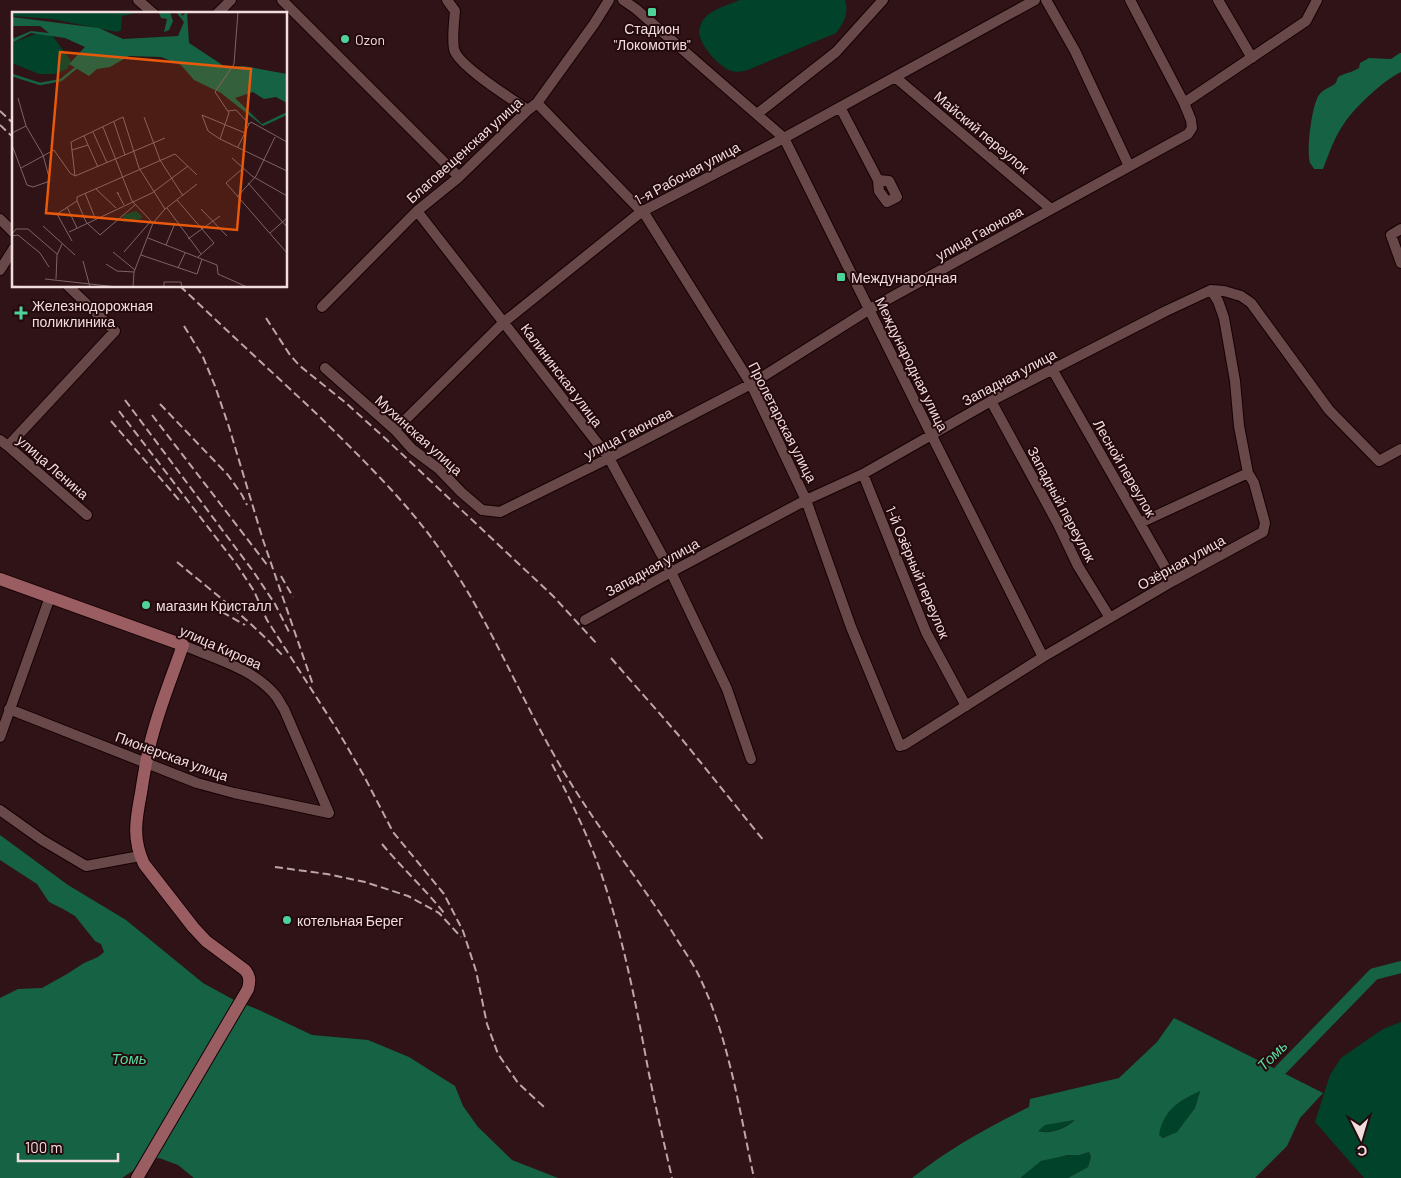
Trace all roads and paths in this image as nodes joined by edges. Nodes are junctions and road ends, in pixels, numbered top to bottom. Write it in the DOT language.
graph roads {
  1 [pos="138,0"];
  2 [pos="231,0"];
  3 [pos="282,0"];
  4 [pos="447,0"];
  5 [pos="459,0"];
  6 [pos="609,0"];
  7 [pos="883,0"];
  8 [pos="1035,0"];
  9 [pos="1046,0"];
  10 [pos="1218,0"];
  11 [pos="1317,0"];
  12 [pos="628,2"];
  13 [pos="1135,2"];
  14 [pos="456,11"];
  15 [pos="152,12"];
  16 [pos="219,12"];
  17 [pos="1252,58"];
  18 [pos="894,77"];
  19 [pos="537,102"];
  20 [pos="1184,103"];
  21 [pos="840,107"];
  22 [pos="528,110"];
  23 [pos="757,114"];
  24 [pos="784,138"];
  25 [pos="1129,166"];
  26 [pos="458,177"];
  27 [pos="878,180"];
  28 [pos="1051,209"];
  29 [pos="417,211"];
  30 [pos="641,212"];
  31 [pos="0,219"];
  32 [pos="1401,229"];
  33 [pos="12,231"];
  34 [pos="12,251"];
  35 [pos="1401,263"];
  36 [pos="0,270"];
  37 [pos="70,288"];
  38 [pos="1211,290"];
  39 [pos="322,306"];
  40 [pos="870,309"];
  41 [pos="504,322"];
  42 [pos="325,368"];
  43 [pos="1052,369"];
  44 [pos="751,384"];
  45 [pos="992,401"];
  46 [pos="395,430"];
  47 [pos="931,434"];
  48 [pos="4,443"];
  49 [pos="1401,450"];
  50 [pos="608,458"];
  51 [pos="1248,472"];
  52 [pos="862,474"];
  53 [pos="806,500"];
  54 [pos="500,512"];
  55 [pos="87,515"];
  56 [pos="1140,523"];
  57 [pos="671,572"];
  58 [pos="0,579"];
  59 [pos="1173,581"];
  60 [pos="50,598"];
  61 [pos="1110,618"];
  62 [pos="586,620"];
  63 [pos="184,645"];
  64 [pos="1043,657"];
  65 [pos="966,706"];
  66 [pos="10,709"];
  67 [pos="0,737"];
  68 [pos="900,746"];
  69 [pos="751,759"];
  70 [pos="145,762"];
  71 [pos="0,810"];
  72 [pos="329,813"];
  73 [pos="140,856"];
  74 [pos="137,1178"];
  1 -- 15 [label="street"];
  2 -- 16 [label="street"];
  3 -- 26 [label="street"];
  4 -- 14 [label="street"];
  5 -- 14 [label="street"];
  6 -- 19 [label="street, Благовещенская улица"];
  7 -- 23 [label="street"];
  8 -- 18 [label="street, 1-я Рабочая улица"];
  9 -- 25 [label="street"];
  10 -- 17 [label="street"];
  11 -- 17 [label="street"];
  12 -- 23 [label="street, Международная улица"];
  13 -- 20 [label="street, улица Гаюнова"];
  14 -- 22 [label="street"];
  17 -- 20 [label="street"];
  18 -- 21 [label="street, 1-я Рабочая улица"];
  18 -- 28 [label="street, Майский переулок"];
  19 -- 22 [label="street, Благовещенская улица"];
  19 -- 30 [label="street, Пролетарская улица"];
  20 -- 25 [label="street, улица Гаюнова"];
  21 -- 24 [label="street, 1-я Рабочая улица"];
  21 -- 27 [label="street"];
  22 -- 26 [label="street, Благовещенская улица"];
  23 -- 24 [label="street, Международная улица"];
  24 -- 30 [label="street, 1-я Рабочая улица"];
  24 -- 40 [label="street, Международная улица"];
  25 -- 28 [label="street, улица Гаюнова"];
  26 -- 29 [label="street, Благовещенская улица"];
  28 -- 40 [label="street, улица Гаюнова"];
  29 -- 39 [label="street, Благовещенская улица"];
  29 -- 41 [label="street, Калининская улица"];
  30 -- 41 [label="street, 1-я Рабочая улица"];
  30 -- 44 [label="street, Пролетарская улица"];
  31 -- 33 [label="street"];
  32 -- 35 [label="street"];
  34 -- 36 [label="street"];
  37 -- 48 [label="street"];
  38 -- 43 [label="street, Западная улица"];
  38 -- 49 [label="street"];
  38 -- 51 [label="street, Озёрная улица"];
  40 -- 44 [label="street, улица Гаюнова"];
  40 -- 47 [label="street, Международная улица"];
  41 -- 46 [label="street, 1-я Рабочая улица"];
  41 -- 50 [label="street, Калининская улица"];
  42 -- 46 [label="street, Мухинская улица"];
  43 -- 45 [label="street, Западная улица"];
  43 -- 56 [label="street, Лесной переулок"];
  44 -- 50 [label="street, улица Гаюнова"];
  44 -- 53 [label="street, Пролетарская улица"];
  45 -- 47 [label="street, Западная улица"];
  45 -- 61 [label="street, Западный переулок"];
  46 -- 54 [label="street, Мухинская улица"];
  47 -- 52 [label="street, Западная улица"];
  47 -- 64 [label="street, Международная улица"];
  48 -- 55 [label="street, улица Ленина"];
  50 -- 54 [label="street, улица Гаюнова"];
  50 -- 57 [label="street, Калининская улица"];
  51 -- 56 [label="street"];
  51 -- 59 [label="street, Озёрная улица"];
  52 -- 53 [label="street, Западная улица"];
  52 -- 65 [label="street, 1-й Озёрный переулок"];
  53 -- 57 [label="street, Западная улица"];
  53 -- 68 [label="street, Пролетарская улица"];
  56 -- 59 [label="street, Лесной переулок"];
  57 -- 62 [label="street, Западная улица"];
  57 -- 69 [label="street, Калининская улица"];
  58 -- 60 [label="main road, улица Кирова"];
  59 -- 61 [label="street, Озёрная улица"];
  60 -- 63 [label="main road, улица Кирова"];
  60 -- 66 [label="street"];
  61 -- 64 [label="street, Озёрная улица"];
  63 -- 70 [label="main road"];
  63 -- 72 [label="street, улица Кирова"];
  64 -- 65 [label="street, Озёрная улица"];
  65 -- 68 [label="street, Озёрная улица"];
  66 -- 67 [label="street"];
  66 -- 70 [label="street, Пионерская улица"];
  70 -- 72 [label="street, Пионерская улица"];
  70 -- 73 [label="main road"];
  71 -- 73 [label="street"];
  73 -- 74 [label="main road"];
}
